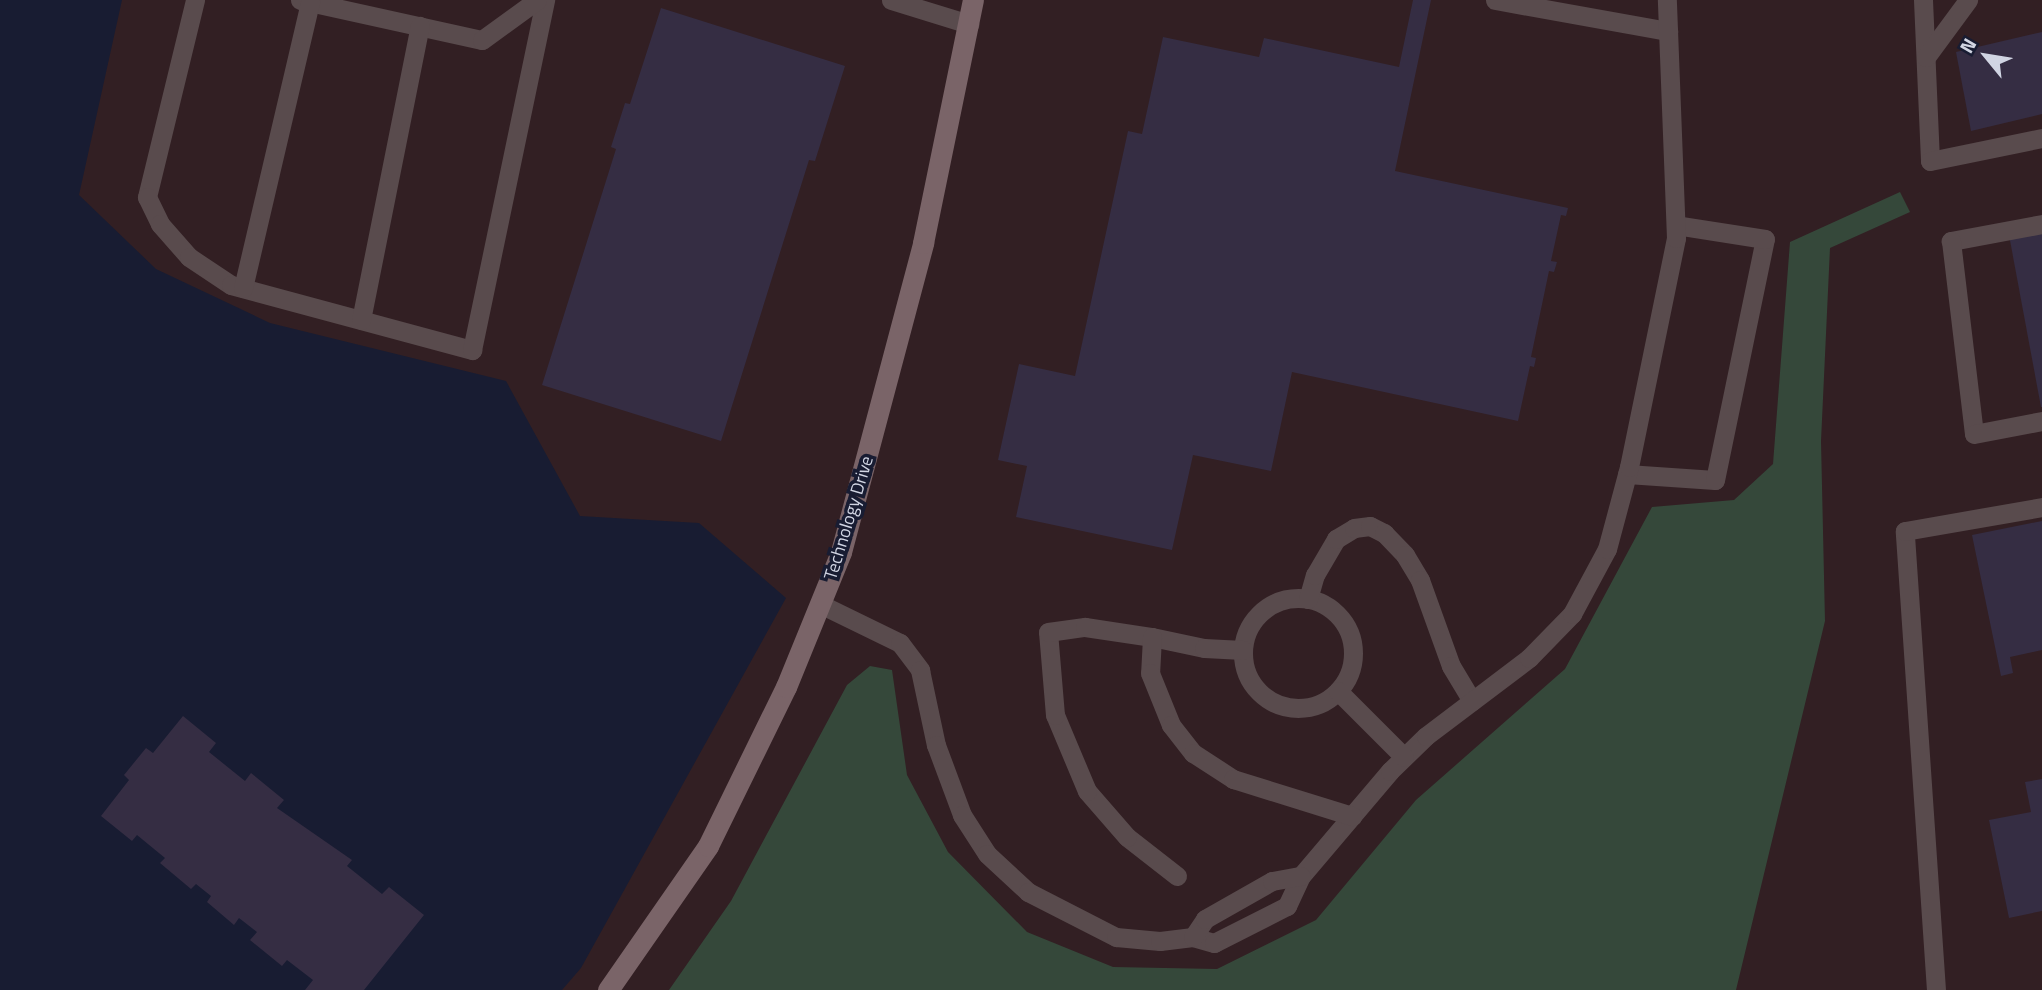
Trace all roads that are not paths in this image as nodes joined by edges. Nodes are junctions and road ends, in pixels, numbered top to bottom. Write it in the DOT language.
graph roads {
  1 [pos="195,0"];
  2 [pos="537,0"];
  3 [pos="544,0"];
  4 [pos="891,0"];
  5 [pos="974,0"];
  6 [pos="1495,0"];
  7 [pos="1667,0"];
  8 [pos="1923,0"];
  9 [pos="1934,0"];
  10 [pos="1968,0"];
  11 [pos="305,1"];
  12 [pos="1925,22"];
  13 [pos="969,24"];
  14 [pos="420,26"];
  15 [pos="1668,31"];
  16 [pos="1926,57"];
  17 [pos="2042,138"];
  18 [pos="2042,224"];
  19 [pos="1676,225"];
  20 [pos="243,288"];
  21 [pos="361,320"];
  22 [pos="2042,421"];
  23 [pos="1627,474"];
  24 [pos="2042,507"];
  25 [pos="1308,599"];
  26 [pos="820,604"];
  27 [pos="1152,637"];
  28 [pos="1243,650"];
  29 [pos="1338,691"];
  30 [pos="1472,701"];
  31 [pos="1404,757"];
  32 [pos="1352,816"];
  33 [pos="1177,876"];
  34 [pos="1301,876"];
  35 [pos="1193,937"];
  36 [pos="608,990"];
  37 [pos="1936,990"];
  1 -- 20 [label="lane"];
  2 -- 14 [label="lane"];
  3 -- 21 [label="lane"];
  4 -- 13 [label="lane"];
  5 -- 13 [label="street, Technology Drive"];
  6 -- 15 [label="lane"];
  7 -- 15 [label="lane"];
  8 -- 12 [label="lane"];
  9 -- 12 [label="lane"];
  10 -- 16 [label="lane"];
  11 -- 14 [label="lane"];
  11 -- 20 [label="lane"];
  12 -- 16 [label="lane"];
  13 -- 26 [label="street, Technology Drive"];
  14 -- 21 [label="lane"];
  15 -- 19 [label="lane"];
  16 -- 17 [label="lane"];
  18 -- 22 [label="lane"];
  19 -- 23 [label="lane"];
  19 -- 23 [label="lane"];
  20 -- 21 [label="lane"];
  23 -- 30 [label="lane"];
  24 -- 37 [label="lane"];
  25 -- 28 [label="lane"];
  25 -- 29 [label="lane"];
  25 -- 30 [label="lane"];
  26 -- 35 [label="lane"];
  26 -- 36 [label="street, Technology Drive"];
  27 -- 28 [label="lane"];
  27 -- 32 [label="lane"];
  27 -- 33 [label="lane"];
  28 -- 29 [label="lane"];
  29 -- 31 [label="lane"];
  30 -- 31 [label="lane"];
  31 -- 32 [label="lane"];
  32 -- 34 [label="lane"];
  34 -- 35 [label="lane"];
  34 -- 35 [label="lane"];
}
